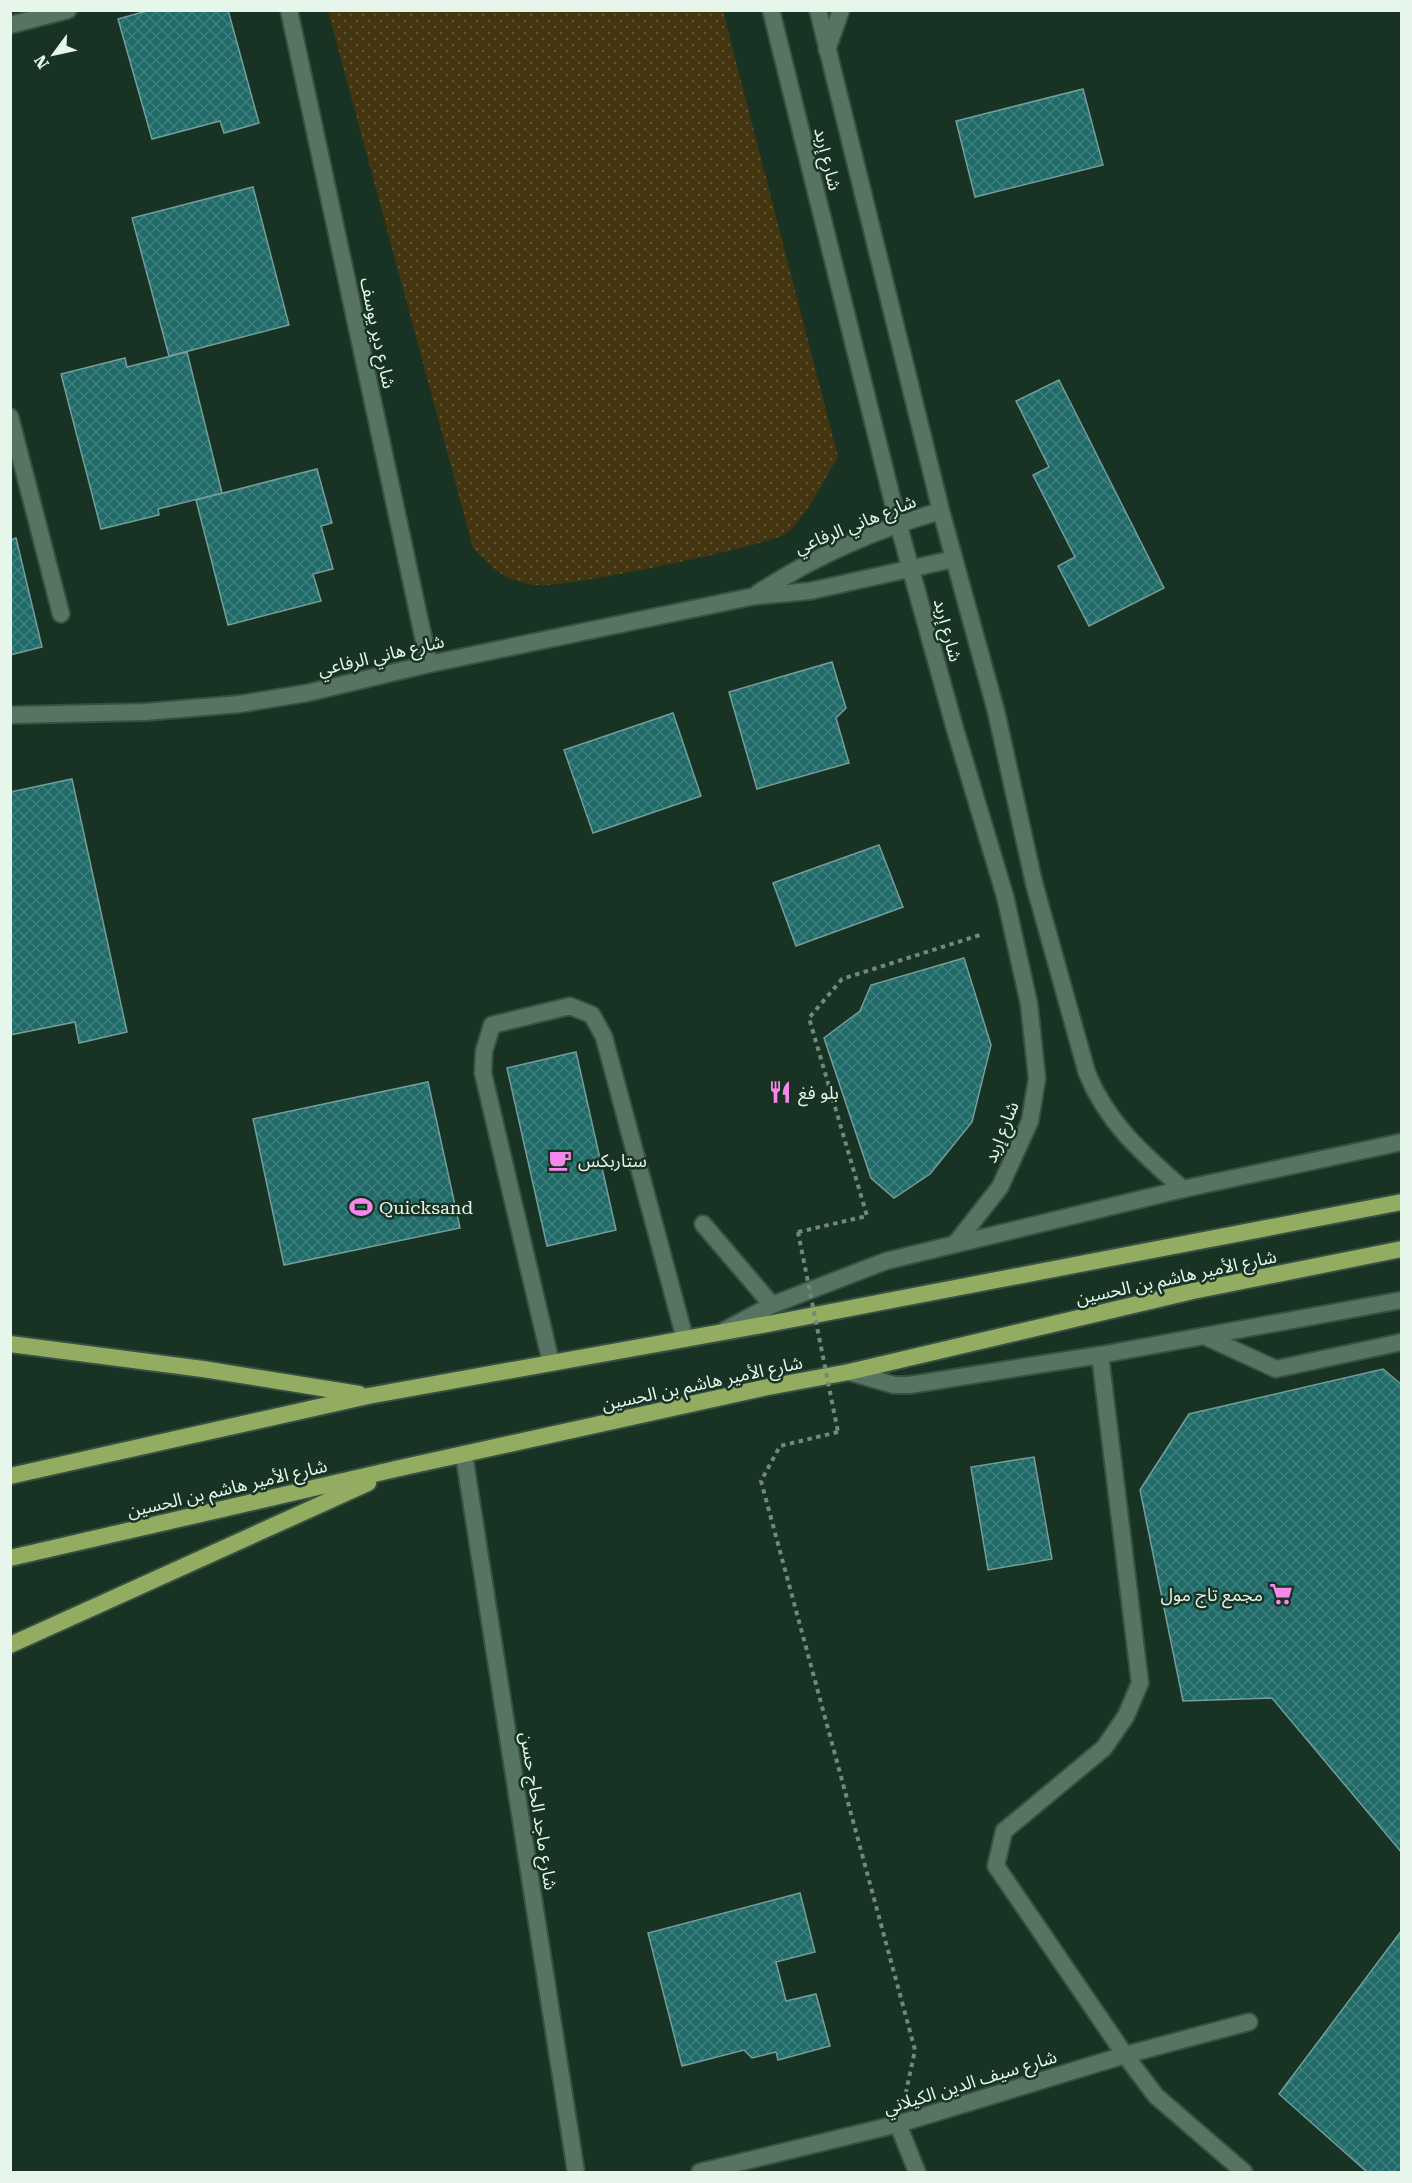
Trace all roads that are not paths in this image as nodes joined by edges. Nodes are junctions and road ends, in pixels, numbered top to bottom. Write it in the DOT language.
graph roads {
  1 [pos="68,10"];
  2 [pos="289,10"];
  3 [pos="771,10"];
  4 [pos="818,10"];
  5 [pos="841,10"];
  6 [pos="10,25"];
  7 [pos="827,51"];
  8 [pos="10,417"];
  9 [pos="941,511"];
  10 [pos="898,523"];
  11 [pos="954,559"];
  12 [pos="911,570"];
  13 [pos="755,596"];
  14 [pos="61,614"];
  15 [pos="429,664"];
  16 [pos="10,715"];
  17 [pos="1401,1142"];
  18 [pos="1183,1189"];
  19 [pos="1401,1202"];
  20 [pos="703,1224"];
  21 [pos="956,1243"];
  22 [pos="1401,1249"];
  23 [pos="1401,1300"];
  24 [pos="772,1305"];
  25 [pos="720,1333"];
  26 [pos="1204,1336"];
  27 [pos="685,1339"];
  28 [pos="1401,1342"];
  29 [pos="10,1344"];
  30 [pos="1100,1355"];
  31 [pos="551,1363"];
  32 [pos="849,1372"];
  33 [pos="368,1396"];
  34 [pos="464,1455"];
  35 [pos="400,1468"];
  36 [pos="10,1476"];
  37 [pos="10,1558"];
  38 [pos="10,1644"];
  39 [pos="1249,2022"];
  40 [pos="1125,2055"];
  41 [pos="898,2124"];
  42 [pos="576,2172"];
  43 [pos="700,2172"];
  44 [pos="917,2172"];
  45 [pos="1244,2172"];
  1 -- 6 [label="street"];
  2 -- 15 [label="street, شارع دير يوسف"];
  3 -- 10 [label="street, شارع إربد"];
  4 -- 7 [label="street, شارع إربد"];
  5 -- 7 [label="street"];
  7 -- 9 [label="street, شارع إربد"];
  8 -- 14 [label="street"];
  9 -- 10 [label="street, شارع هاني الرفاعي"];
  9 -- 11 [label="street, شارع إربد"];
  10 -- 12 [label="street, شارع إربد"];
  10 -- 13 [label="street, شارع هاني الرفاعي"];
  11 -- 12 [label="street, شارع هاني الرفاعي"];
  11 -- 18 [label="street, شارع إربد"];
  12 -- 13 [label="street, شارع هاني الرفاعي"];
  12 -- 21 [label="street, شارع إربد"];
  13 -- 15 [label="street, شارع هاني الرفاعي"];
  15 -- 16 [label="street, شارع هاني الرفاعي"];
  17 -- 18 [label="street"];
  18 -- 21 [label="street"];
  19 -- 25 [label="highway, شارع الأمير هاشم بن الحسين"];
  20 -- 24 [label="street"];
  21 -- 24 [label="street"];
  22 -- 32 [label="highway, شارع الأمير هاشم بن الحسين"];
  23 -- 26 [label="street"];
  24 -- 25 [label="street"];
  25 -- 27 [label="highway, شارع الأمير هاشم بن الحسين"];
  26 -- 28 [label="street"];
  26 -- 30 [label="street"];
  27 -- 31 [label="highway, شارع الأمير هاشم بن الحسين"];
  27 -- 31 [label="street"];
  29 -- 33 [label="highway"];
  30 -- 32 [label="street"];
  30 -- 40 [label="street"];
  31 -- 33 [label="highway, شارع الأمير هاشم بن الحسين"];
  32 -- 34 [label="highway, شارع الأمير هاشم بن الحسين"];
  33 -- 36 [label="highway, شارع الأمير هاشم بن الحسين"];
  34 -- 35 [label="highway, شارع الأمير هاشم بن الحسين"];
  34 -- 42 [label="street, شارع ماجد الحاج حسن"];
  35 -- 37 [label="highway, شارع الأمير هاشم بن الحسين"];
  35 -- 38 [label="highway"];
  39 -- 40 [label="street, شارع سيف الدين الكيلاني"];
  40 -- 41 [label="street, شارع سيف الدين الكيلاني"];
  40 -- 45 [label="street"];
  41 -- 43 [label="street, شارع سيف الدين الكيلاني"];
  41 -- 44 [label="street"];
}
